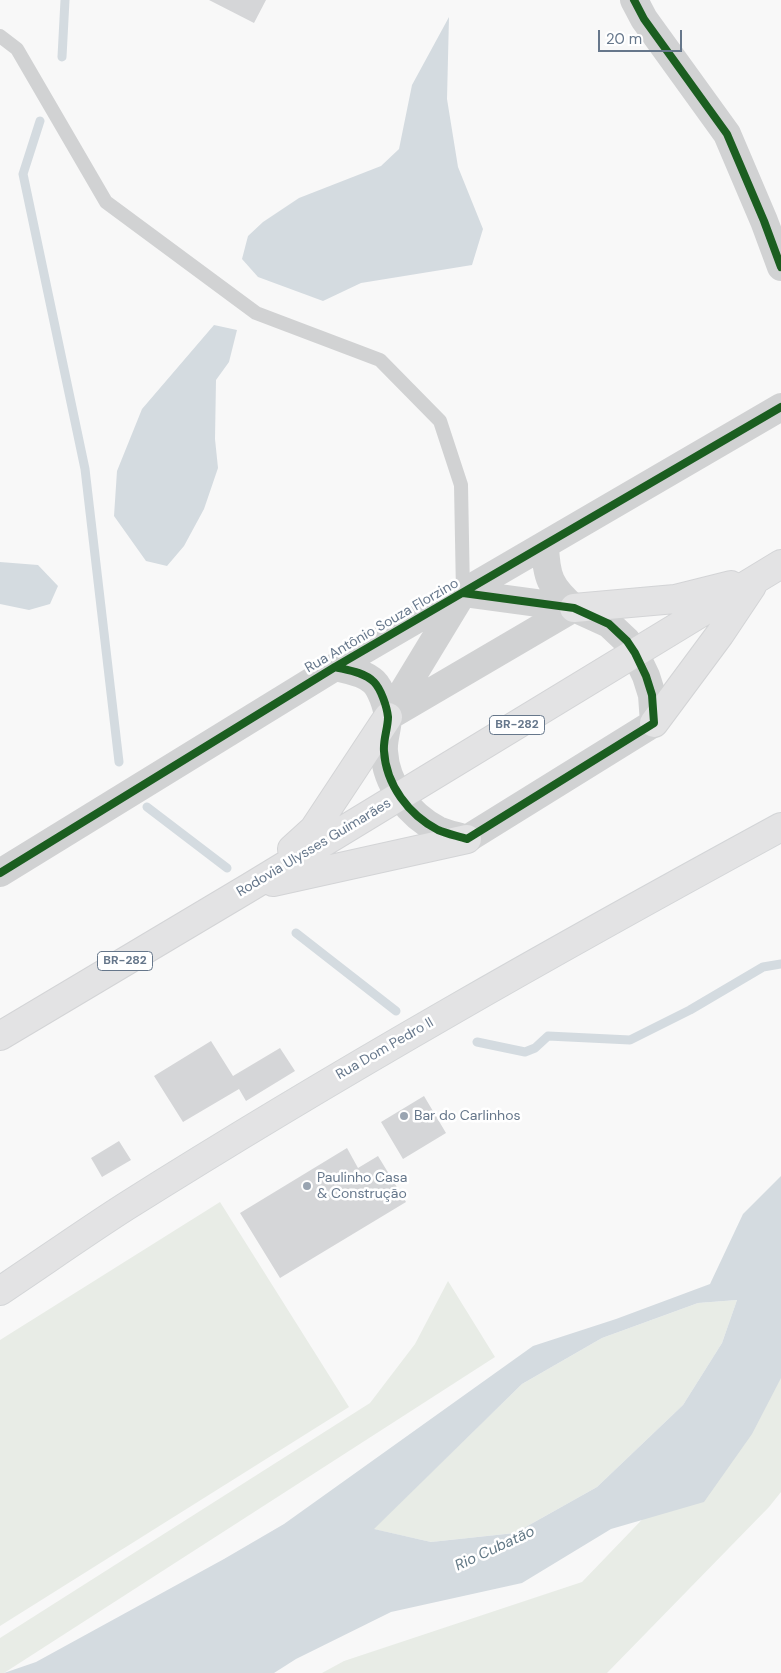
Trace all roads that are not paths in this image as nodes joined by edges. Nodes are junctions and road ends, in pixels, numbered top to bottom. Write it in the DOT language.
graph roads {
  1 [pos="634,0"];
  2 [pos="0,36"];
  3 [pos="781,267"];
  4 [pos="781,407"];
  5 [pos="545,545"];
  6 [pos="781,564"];
  7 [pos="757,579"];
  8 [pos="463,593"];
  9 [pos="574,608"];
  10 [pos="635,652"];
  11 [pos="335,667"];
  12 [pos="388,717"];
  13 [pos="654,723"];
  14 [pos="399,796"];
  15 [pos="781,827"];
  16 [pos="467,839"];
  17 [pos="0,873"];
  18 [pos="250,887"];
  19 [pos="0,1036"];
  20 [pos="0,1291"];
  1 -- 3 [label="street"];
  2 -- 8 [label="lane"];
  4 -- 5 [label="street, Rua Antônio Souza Florzino"];
  5 -- 8 [label="street, Rua Antônio Souza Florzino"];
  5 -- 9 [label="street"];
  6 -- 7 [label="main road, Rodovia Ulysses Guimarães / BR-282"];
  7 -- 9 [label="main road"];
  7 -- 10 [label="main road, Rodovia Ulysses Guimarães / BR-282"];
  7 -- 13 [label="main road"];
  8 -- 9 [label="street"];
  8 -- 11 [label="street, Rua Antônio Souza Florzino"];
  8 -- 12 [label="street"];
  9 -- 10 [label="street"];
  9 -- 12 [label="street"];
  10 -- 13 [label="street"];
  10 -- 14 [label="main road, Rodovia Ulysses Guimarães / BR-282"];
  11 -- 12 [label="street"];
  11 -- 17 [label="street, Rua Antônio Souza Florzino"];
  12 -- 14 [label="street"];
  12 -- 18 [label="main road"];
  13 -- 16 [label="street"];
  14 -- 16 [label="street"];
  14 -- 18 [label="main road, Rodovia Ulysses Guimarães / BR-282"];
  15 -- 20 [label="main road, Rua Dom Pedro II"];
  16 -- 18 [label="main road"];
  18 -- 19 [label="main road, Rodovia Ulysses Guimarães / BR-282"];
}
